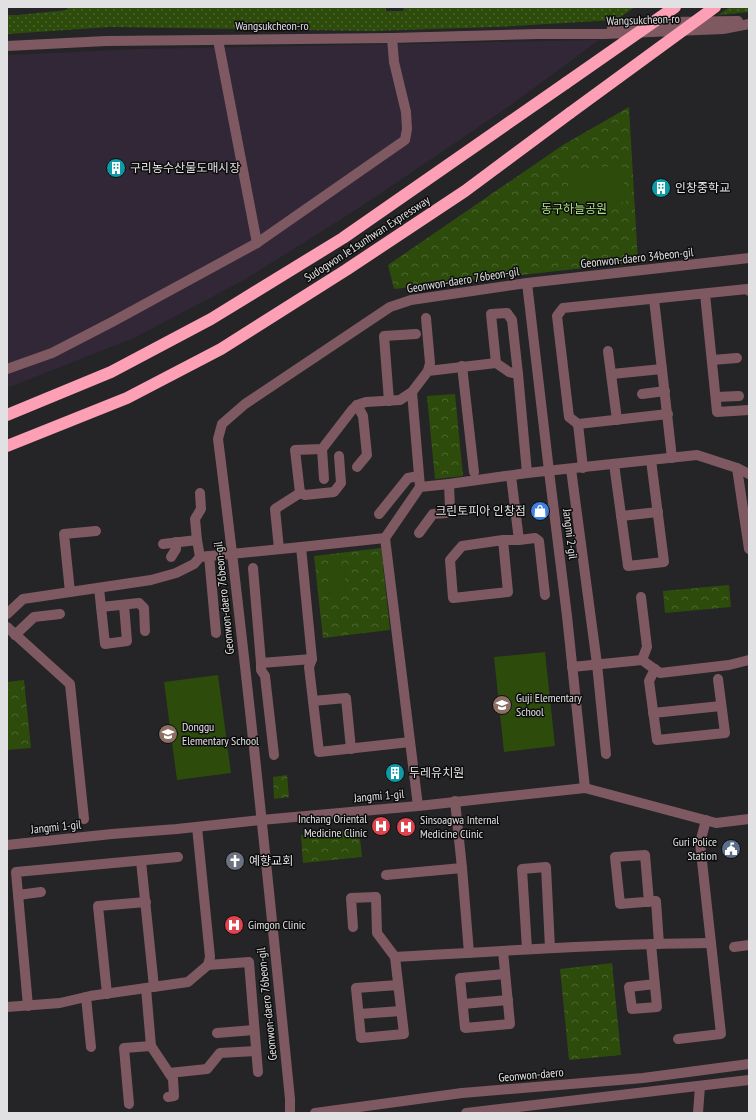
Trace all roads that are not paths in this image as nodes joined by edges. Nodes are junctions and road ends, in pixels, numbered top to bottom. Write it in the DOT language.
graph roads {
  1 [pos="675,7"];
  2 [pos="715,7"];
  3 [pos="749,22"];
  4 [pos="392,38"];
  5 [pos="218,40"];
  6 [pos="7,46"];
  7 [pos="257,243"];
  8 [pos="749,258"];
  9 [pos="527,283"];
  10 [pos="749,291"];
  11 [pos="705,294"];
  12 [pos="654,299"];
  13 [pos="426,318"];
  14 [pos="416,334"];
  15 [pos="608,351"];
  16 [pos="737,358"];
  17 [pos="712,360"];
  18 [pos="496,363"];
  19 [pos="462,366"];
  20 [pos="7,369"];
  21 [pos="662,369"];
  22 [pos="428,371"];
  23 [pos="518,374"];
  24 [pos="612,374"];
  25 [pos="665,391"];
  26 [pos="412,392"];
  27 [pos="642,394"];
  28 [pos="739,396"];
  29 [pos="716,397"];
  30 [pos="389,401"];
  31 [pos="357,405"];
  32 [pos="749,410"];
  33 [pos="668,414"];
  34 [pos="7,415"];
  35 [pos="617,420"];
  36 [pos="578,424"];
  37 [pos="7,446"];
  38 [pos="322,449"];
  39 [pos="339,456"];
  40 [pos="672,458"];
  41 [pos="651,460"];
  42 [pos="614,464"];
  43 [pos="357,467"];
  44 [pos="583,468"];
  45 [pos="737,468"];
  46 [pos="571,469"];
  47 [pos="549,471"];
  48 [pos="474,472"];
  49 [pos="526,473"];
  50 [pos="749,474"];
  51 [pos="418,476"];
  52 [pos="511,476"];
  53 [pos="324,479"];
  54 [pos="449,484"];
  55 [pos="420,487"];
  56 [pos="200,493"];
  57 [pos="300,493"];
  58 [pos="658,512"];
  59 [pos="379,514"];
  60 [pos="621,516"];
  61 [pos="96,531"];
  62 [pos="419,533"];
  63 [pos="385,538"];
  64 [pos="197,540"];
  65 [pos="502,540"];
  66 [pos="519,540"];
  67 [pos="176,542"];
  68 [pos="163,544"];
  69 [pos="301,548"];
  70 [pos="279,549"];
  71 [pos="749,549"];
  72 [pos="233,554"];
  73 [pos="171,557"];
  74 [pos="204,557"];
  75 [pos="253,568"];
  76 [pos="99,588"];
  77 [pos="70,592"];
  78 [pos="546,595"];
  79 [pos="641,597"];
  80 [pos="124,605"];
  81 [pos="101,606"];
  82 [pos="7,614"];
  83 [pos="60,614"];
  84 [pos="7,627"];
  85 [pos="146,631"];
  86 [pos="216,633"];
  87 [pos="15,635"];
  88 [pos="312,658"];
  89 [pos="642,660"];
  90 [pos="749,660"];
  91 [pos="261,664"];
  92 [pos="597,664"];
  93 [pos="572,667"];
  94 [pos="655,669"];
  95 [pos="718,679"];
  96 [pos="313,701"];
  97 [pos="722,706"];
  98 [pos="653,713"];
  99 [pos="410,742"];
  100 [pos="351,749"];
  101 [pos="606,754"];
  102 [pos="274,755"];
  103 [pos="585,788"];
  104 [pos="455,801"];
  105 [pos="418,806"];
  106 [pos="84,819"];
  107 [pos="749,819"];
  108 [pos="262,820"];
  109 [pos="706,820"];
  110 [pos="197,826"];
  111 [pos="7,845"];
  112 [pos="178,857"];
  113 [pos="141,860"];
  114 [pos="462,868"];
  115 [pos="386,875"];
  116 [pos="41,892"];
  117 [pos="18,894"];
  118 [pos="146,902"];
  119 [pos="649,902"];
  120 [pos="353,927"];
  121 [pos="711,943"];
  122 [pos="655,944"];
  123 [pos="749,945"];
  124 [pos="734,947"];
  125 [pos="550,948"];
  126 [pos="527,949"];
  127 [pos="503,951"];
  128 [pos="469,953"];
  129 [pos="395,957"];
  130 [pos="208,965"];
  131 [pos="505,974"];
  132 [pos="655,984"];
  133 [pos="398,985"];
  134 [pos="150,987"];
  135 [pos="107,994"];
  136 [pos="86,997"];
  137 [pos="508,1000"];
  138 [pos="463,1004"];
  139 [pos="28,1006"];
  140 [pos="7,1008"];
  141 [pos="401,1011"];
  142 [pos="359,1014"];
  143 [pos="254,1030"];
  144 [pos="218,1032"];
  145 [pos="678,1038"];
  146 [pos="151,1046"];
  147 [pos="91,1047"];
  148 [pos="256,1051"];
  149 [pos="749,1064"];
  150 [pos="258,1072"];
  151 [pos="169,1073"];
  152 [pos="749,1080"];
  153 [pos="700,1086"];
  154 [pos="168,1097"];
  155 [pos="129,1104"];
  156 [pos="290,1113"];
  157 [pos="315,1113"];
  158 [pos="466,1113"];
  159 [pos="698,1113"];
  1 -- 34 [label="highway, Sudogwon Je1sunhwan Expressway, bridge"];
  2 -- 37 [label="highway, Sudogwon Je1sunhwan Expressway, bridge"];
  3 -- 4 [label="street, Wangsukcheon-ro"];
  4 -- 5 [label="street, Wangsukcheon-ro"];
  4 -- 7 [label="street"];
  5 -- 6 [label="street, Wangsukcheon-ro"];
  5 -- 7 [label="street"];
  7 -- 20 [label="street"];
  8 -- 9 [label="street, Geonwon-daero 34beon-gil"];
  9 -- 47 [label="street, Jangmi 2-gil"];
  9 -- 72 [label="street, Geonwon-daero 76beon-gil"];
  10 -- 11 [label="street"];
  11 -- 12 [label="street"];
  11 -- 17 [label="street"];
  12 -- 21 [label="street"];
  12 -- 36 [label="street"];
  13 -- 22 [label="street"];
  14 -- 30 [label="street"];
  15 -- 24 [label="street"];
  16 -- 17 [label="street"];
  17 -- 29 [label="street"];
  18 -- 19 [label="street"];
  18 -- 23 [label="street"];
  18 -- 23 [label="street"];
  19 -- 22 [label="street"];
  19 -- 48 [label="street"];
  21 -- 24 [label="street"];
  21 -- 25 [label="street"];
  22 -- 26 [label="street"];
  23 -- 49 [label="street"];
  24 -- 35 [label="street"];
  25 -- 27 [label="street"];
  25 -- 33 [label="street"];
  26 -- 30 [label="street"];
  26 -- 51 [label="street"];
  28 -- 29 [label="street"];
  29 -- 32 [label="street"];
  30 -- 31 [label="street"];
  31 -- 38 [label="street"];
  31 -- 43 [label="street"];
  33 -- 35 [label="street"];
  33 -- 40 [label="street"];
  35 -- 36 [label="street"];
  36 -- 44 [label="street"];
  38 -- 53 [label="street"];
  38 -- 57 [label="street"];
  39 -- 57 [label="street"];
  40 -- 41 [label="street"];
  40 -- 45 [label="street"];
  41 -- 42 [label="street"];
  41 -- 58 [label="street"];
  42 -- 44 [label="street"];
  42 -- 60 [label="street"];
  44 -- 46 [label="street"];
  45 -- 50 [label="street"];
  45 -- 71 [label="street"];
  46 -- 47 [label="street"];
  46 -- 92 [label="street"];
  47 -- 49 [label="street"];
  47 -- 93 [label="street, Jangmi 2-gil"];
  49 -- 52 [label="street"];
  51 -- 55 [label="street"];
  51 -- 59 [label="street"];
  52 -- 54 [label="street"];
  52 -- 66 [label="street"];
  54 -- 55 [label="street"];
  54 -- 62 [label="street"];
  55 -- 63 [label="street"];
  56 -- 64 [label="street"];
  57 -- 70 [label="street"];
  58 -- 60 [label="street"];
  58 -- 60 [label="street"];
  61 -- 77 [label="street"];
  63 -- 69 [label="street"];
  63 -- 99 [label="street"];
  64 -- 67 [label="street"];
  64 -- 74 [label="street"];
  65 -- 65 [label="street"];
  65 -- 66 [label="street"];
  66 -- 78 [label="street"];
  67 -- 68 [label="street"];
  67 -- 73 [label="street"];
  69 -- 70 [label="street"];
  69 -- 88 [label="street"];
  70 -- 72 [label="street"];
  72 -- 74 [label="street"];
  72 -- 108 [label="street, Geonwon-daero 76beon-gil"];
  74 -- 76 [label="street"];
  74 -- 86 [label="street"];
  75 -- 91 [label="street"];
  76 -- 77 [label="street"];
  76 -- 81 [label="street"];
  77 -- 82 [label="street"];
  79 -- 89 [label="street"];
  80 -- 81 [label="street"];
  80 -- 81 [label="street"];
  80 -- 85 [label="street"];
  83 -- 87 [label="street"];
  84 -- 87 [label="street"];
  87 -- 106 [label="street"];
  88 -- 91 [label="street"];
  88 -- 96 [label="street"];
  89 -- 92 [label="street"];
  89 -- 94 [label="street"];
  90 -- 94 [label="street"];
  91 -- 102 [label="street"];
  92 -- 93 [label="street"];
  92 -- 101 [label="street"];
  93 -- 103 [label="street, Jangmi 2-gil"];
  94 -- 98 [label="street"];
  95 -- 97 [label="street"];
  96 -- 100 [label="street"];
  96 -- 100 [label="street"];
  97 -- 98 [label="street"];
  97 -- 98 [label="street"];
  99 -- 100 [label="street"];
  99 -- 105 [label="street"];
  103 -- 104 [label="street, Jangmi 1-gil"];
  103 -- 109 [label="street, Jangmi 1-gil"];
  104 -- 105 [label="street, Jangmi 1-gil"];
  104 -- 114 [label="street"];
  105 -- 108 [label="street, Jangmi 1-gil"];
  107 -- 109 [label="street, Jangmi 1-gil"];
  108 -- 110 [label="street, Jangmi 1-gil"];
  108 -- 156 [label="street, Geonwon-daero 76beon-gil"];
  109 -- 121 [label="street"];
  110 -- 111 [label="street, Jangmi 1-gil"];
  110 -- 130 [label="street"];
  112 -- 113 [label="street"];
  113 -- 117 [label="street"];
  113 -- 118 [label="street"];
  114 -- 115 [label="street"];
  114 -- 128 [label="street"];
  116 -- 117 [label="street"];
  117 -- 139 [label="street"];
  118 -- 134 [label="street"];
  118 -- 135 [label="street"];
  119 -- 119 [label="street"];
  119 -- 122 [label="street"];
  120 -- 129 [label="street"];
  121 -- 122 [label="street"];
  121 -- 145 [label="street"];
  122 -- 125 [label="street"];
  122 -- 132 [label="street"];
  123 -- 124 [label="street"];
  125 -- 126 [label="street"];
  125 -- 126 [label="street"];
  126 -- 127 [label="street"];
  127 -- 128 [label="street"];
  127 -- 131 [label="street"];
  128 -- 129 [label="street"];
  129 -- 133 [label="street"];
  130 -- 134 [label="street"];
  130 -- 143 [label="street"];
  131 -- 137 [label="street"];
  131 -- 138 [label="street"];
  133 -- 141 [label="street"];
  133 -- 142 [label="street"];
  134 -- 135 [label="street"];
  134 -- 146 [label="street"];
  135 -- 136 [label="street"];
  136 -- 139 [label="street"];
  136 -- 147 [label="street"];
  137 -- 138 [label="street"];
  137 -- 138 [label="street"];
  139 -- 140 [label="street"];
  141 -- 142 [label="street"];
  141 -- 142 [label="street"];
  143 -- 144 [label="street"];
  143 -- 148 [label="street"];
  146 -- 151 [label="street"];
  146 -- 155 [label="street"];
  148 -- 150 [label="street"];
  148 -- 151 [label="street"];
  149 -- 157 [label="street, Geonwon-daero"];
  151 -- 154 [label="street"];
  152 -- 153 [label="street"];
  153 -- 158 [label="street"];
  153 -- 159 [label="street"];
}
